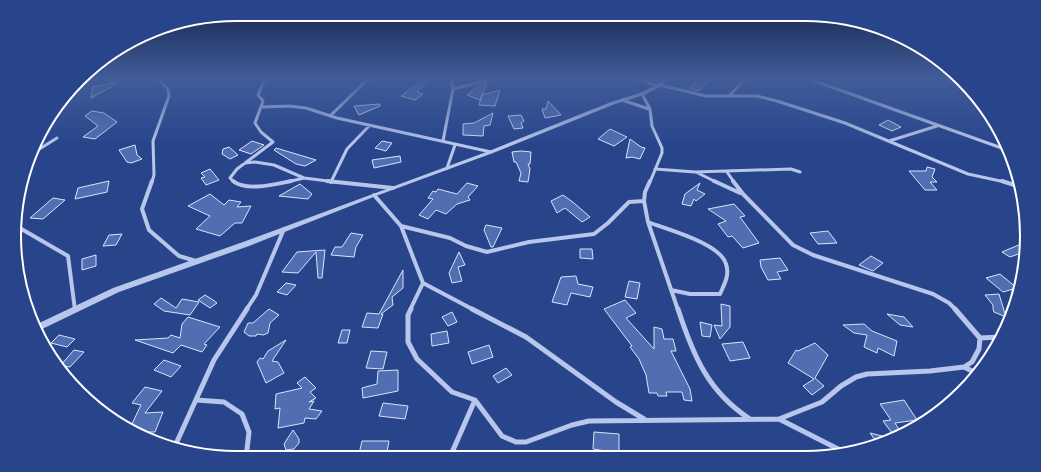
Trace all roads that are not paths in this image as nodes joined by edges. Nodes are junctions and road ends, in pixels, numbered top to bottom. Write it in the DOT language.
graph roads {
  1 [pos="167,101"];
  2 [pos="264,101"];
  3 [pos="345,101"];
  4 [pos="451,101"];
  5 [pos="619,101"];
  6 [pos="625,101"];
  7 [pos="646,101"];
  8 [pos="777,101"];
  9 [pos="870,101"];
  10 [pos="262,107"];
  11 [pos="650,109"];
  12 [pos="330,116"];
  13 [pos="370,125"];
  14 [pos="937,125"];
  15 [pos="57,138"];
  16 [pos="442,141"];
  17 [pos="889,141"];
  18 [pos="455,145"];
  19 [pos="1001,148"];
  20 [pos="39,149"];
  21 [pos="491,152"];
  22 [pos="245,164"];
  23 [pos="447,168"];
  24 [pos="654,169"];
  25 [pos="695,172"];
  26 [pos="727,172"];
  27 [pos="800,172"];
  28 [pos="304,178"];
  29 [pos="331,182"];
  30 [pos="1014,185"];
  31 [pos="393,188"];
  32 [pos="374,194"];
  33 [pos="743,194"];
  34 [pos="644,201"];
  35 [pos="648,222"];
  36 [pos="401,226"];
  37 [pos="21,229"];
  38 [pos="284,229"];
  39 [pos="196,261"];
  40 [pos="423,283"];
  41 [pos="671,290"];
  42 [pos="74,310"];
  43 [pos="41,326"];
  44 [pos="980,338"];
  45 [pos="994,338"];
  46 [pos="964,367"];
  47 [pos="973,371"];
  48 [pos="196,400"];
  49 [pos="475,400"];
  50 [pos="644,419"];
  51 [pos="750,419"];
  52 [pos="779,419"];
  53 [pos="176,443"];
  54 [pos="837,448"];
  55 [pos="247,451"];
  56 [pos="453,451"];
  1 -- 39 [label="street"];
  2 -- 10 [label="street"];
  3 -- 12 [label="street"];
  4 -- 16 [label="street"];
  5 -- 21 [label="street"];
  6 -- 11 [label="street"];
  7 -- 11 [label="street"];
  8 -- 17 [label="street"];
  9 -- 14 [label="street"];
  10 -- 12 [label="street"];
  10 -- 22 [label="street"];
  11 -- 24 [label="street"];
  12 -- 13 [label="street"];
  13 -- 16 [label="street"];
  13 -- 29 [label="street"];
  14 -- 17 [label="street"];
  14 -- 19 [label="street"];
  15 -- 20 [label="street"];
  16 -- 18 [label="street"];
  17 -- 30 [label="street"];
  18 -- 21 [label="street"];
  18 -- 23 [label="street"];
  21 -- 23 [label="street"];
  22 -- 28 [label="street"];
  22 -- 28 [label="street"];
  23 -- 31 [label="street"];
  24 -- 25 [label="street"];
  24 -- 34 [label="street"];
  25 -- 26 [label="street"];
  25 -- 33 [label="street"];
  26 -- 27 [label="street"];
  26 -- 33 [label="street"];
  28 -- 29 [label="street"];
  29 -- 31 [label="street"];
  31 -- 32 [label="street"];
  32 -- 36 [label="street"];
  32 -- 38 [label="street"];
  33 -- 44 [label="street"];
  34 -- 35 [label="street"];
  34 -- 36 [label="street"];
  35 -- 41 [label="street"];
  35 -- 41 [label="street"];
  36 -- 40 [label="street"];
  37 -- 42 [label="street"];
  38 -- 39 [label="street"];
  38 -- 48 [label="street"];
  39 -- 42 [label="street"];
  40 -- 49 [label="street"];
  40 -- 50 [label="street"];
  41 -- 51 [label="street"];
  42 -- 43 [label="street"];
  44 -- 45 [label="street"];
  44 -- 46 [label="street"];
  46 -- 47 [label="street"];
  46 -- 52 [label="street"];
  48 -- 53 [label="street"];
  48 -- 55 [label="street"];
  49 -- 50 [label="street"];
  49 -- 56 [label="street"];
  50 -- 51 [label="street"];
  51 -- 52 [label="street"];
  52 -- 54 [label="street"];
}
